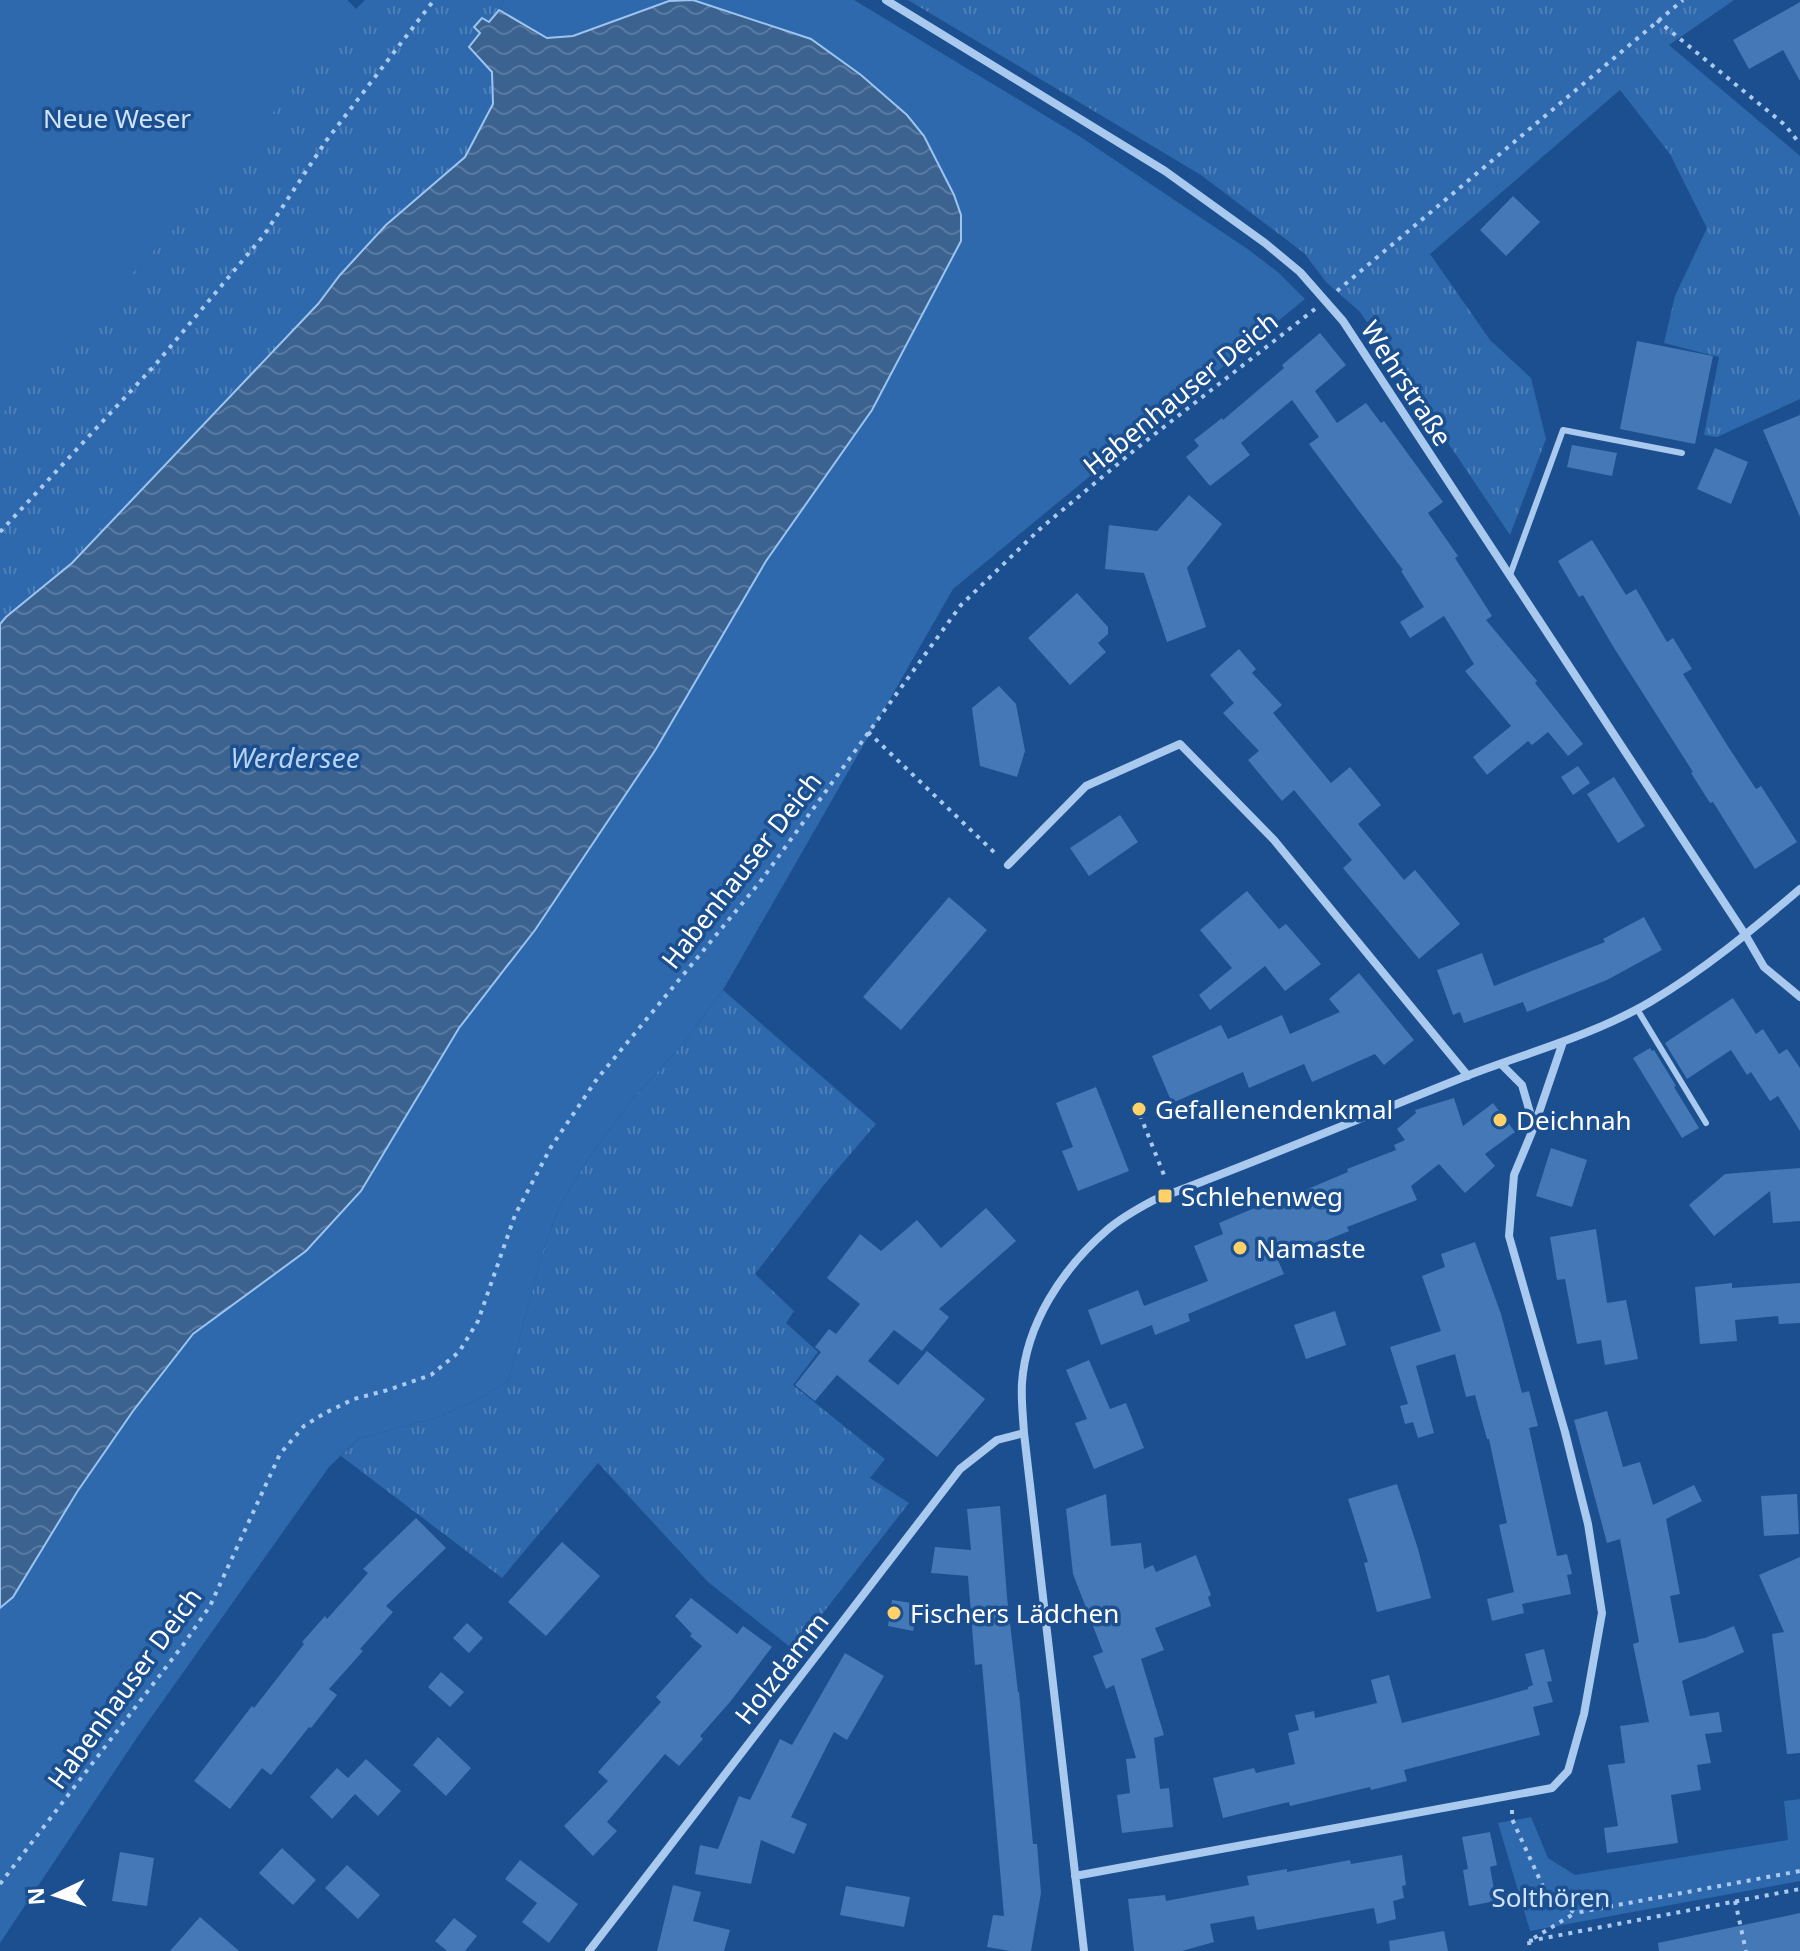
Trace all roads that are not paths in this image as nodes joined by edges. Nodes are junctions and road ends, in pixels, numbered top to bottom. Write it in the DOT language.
graph roads {
  1 [pos="886,0"];
  2 [pos="1682,453"];
  3 [pos="1510,575"];
  4 [pos="1008,865"];
  5 [pos="1800,889"];
  6 [pos="1746,936"];
  7 [pos="1800,997"];
  8 [pos="1637,1009"];
  9 [pos="1563,1042"];
  10 [pos="1501,1064"];
  11 [pos="1468,1076"];
  12 [pos="1706,1123"];
  13 [pos="1534,1127"];
  14 [pos="1024,1433"];
  15 [pos="1075,1876"];
  16 [pos="589,1951"];
  17 [pos="1084,1951"];
  1 -- 3 [label="street, Wehrstraße"];
  2 -- 3 [label="lane"];
  3 -- 6 [label="street, Wehrstraße"];
  4 -- 11 [label="street"];
  5 -- 6 [label="street"];
  6 -- 7 [label="street, Wehrstraße"];
  6 -- 8 [label="street"];
  8 -- 9 [label="street"];
  8 -- 12 [label="lane"];
  9 -- 10 [label="street"];
  9 -- 13 [label="street"];
  10 -- 11 [label="street"];
  10 -- 13 [label="street"];
  11 -- 14 [label="street"];
  13 -- 15 [label="street"];
  14 -- 15 [label="street"];
  14 -- 16 [label="street, Holzdamm"];
  15 -- 17 [label="street"];
}
